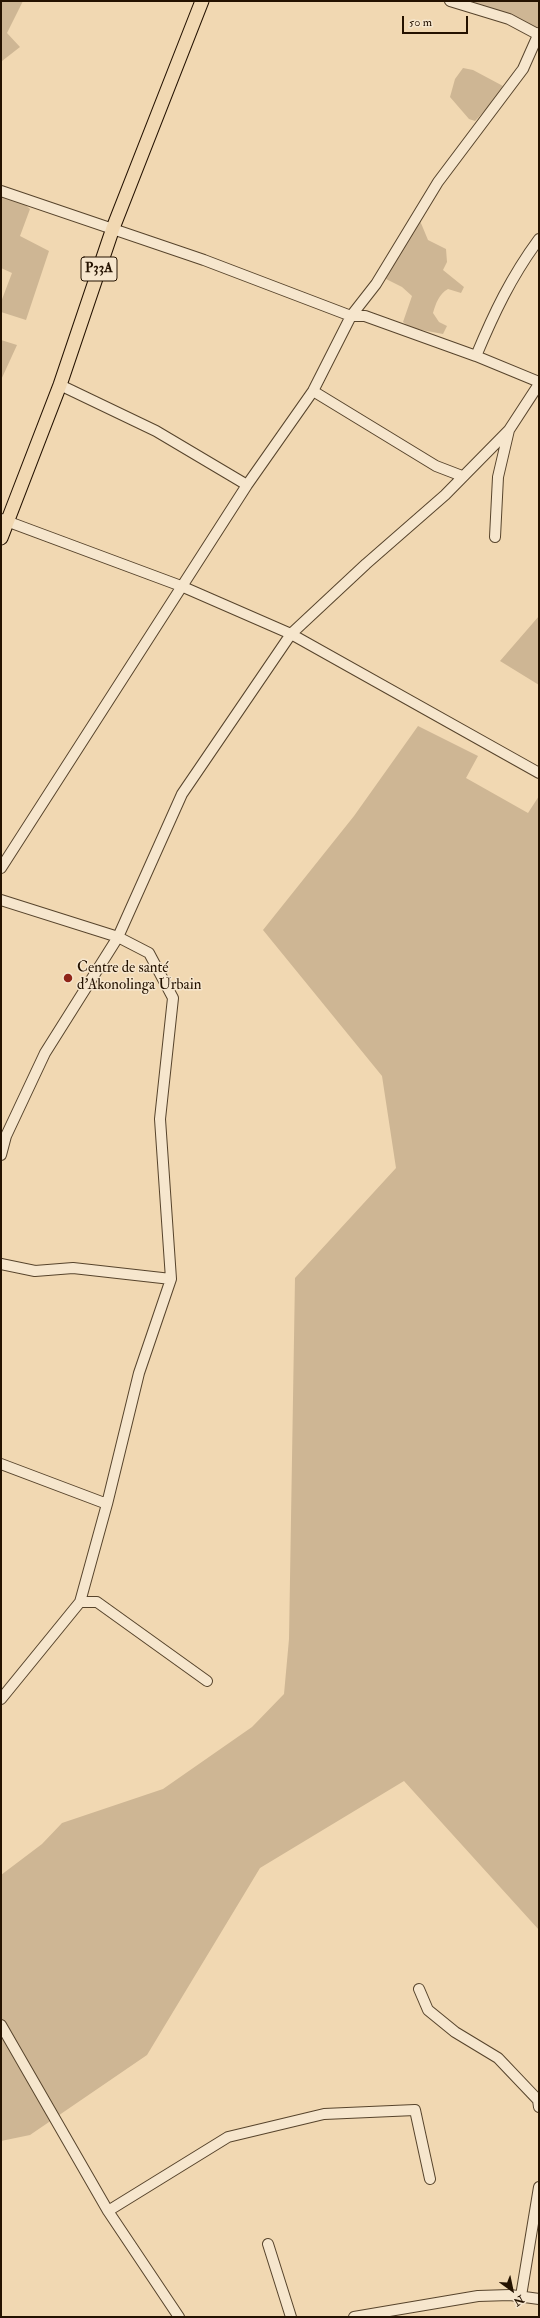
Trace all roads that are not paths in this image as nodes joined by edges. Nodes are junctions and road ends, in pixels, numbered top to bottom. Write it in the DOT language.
graph roads {
  1 [pos="202,1"];
  2 [pos="450,1"];
  3 [pos="539,35"];
  4 [pos="1,191"];
  5 [pos="113,228"];
  6 [pos="539,239"];
  7 [pos="351,316"];
  8 [pos="476,356"];
  9 [pos="539,383"];
  10 [pos="60,385"];
  11 [pos="313,391"];
  12 [pos="509,430"];
  13 [pos="462,476"];
  14 [pos="247,485"];
  15 [pos="4,520"];
  16 [pos="495,537"];
  17 [pos="1,538"];
  18 [pos="181,586"];
  19 [pos="291,634"];
  20 [pos="539,773"];
  21 [pos="1,868"];
  22 [pos="1,900"];
  23 [pos="118,937"];
  24 [pos="1,1155"];
  25 [pos="1,1264"];
  26 [pos="172,1279"];
  27 [pos="1,1464"];
  28 [pos="107,1504"];
  29 [pos="80,1602"];
  30 [pos="207,1681"];
  31 [pos="1,1698"];
  32 [pos="418,1989"];
  33 [pos="1,2025"];
  34 [pos="539,2107"];
  35 [pos="430,2179"];
  36 [pos="539,2186"];
  37 [pos="108,2211"];
  38 [pos="268,2244"];
  39 [pos="521,2296"];
  40 [pos="539,2300"];
  41 [pos="179,2317"];
  42 [pos="291,2317"];
  43 [pos="354,2317"];
  1 -- 5 [label="main road, P33A"];
  2 -- 3 [label="street"];
  3 -- 7 [label="street"];
  4 -- 5 [label="street"];
  5 -- 7 [label="street"];
  5 -- 10 [label="main road, P33A"];
  6 -- 8 [label="street"];
  7 -- 8 [label="street"];
  7 -- 11 [label="street"];
  8 -- 9 [label="street"];
  9 -- 12 [label="street"];
  10 -- 14 [label="street"];
  10 -- 15 [label="main road, P33A"];
  11 -- 13 [label="street"];
  11 -- 14 [label="street"];
  12 -- 13 [label="street"];
  12 -- 16 [label="street"];
  13 -- 19 [label="street"];
  14 -- 18 [label="street"];
  15 -- 17 [label="main road, P33A"];
  15 -- 18 [label="street"];
  18 -- 19 [label="street"];
  18 -- 21 [label="street"];
  19 -- 20 [label="street"];
  19 -- 23 [label="street"];
  22 -- 23 [label="street"];
  23 -- 24 [label="street"];
  23 -- 26 [label="street"];
  25 -- 26 [label="street"];
  26 -- 28 [label="street"];
  27 -- 28 [label="street"];
  28 -- 29 [label="street"];
  29 -- 30 [label="street"];
  29 -- 31 [label="street"];
  32 -- 34 [label="street"];
  33 -- 37 [label="street"];
  35 -- 37 [label="street"];
  36 -- 39 [label="street"];
  37 -- 41 [label="street"];
  38 -- 42 [label="street"];
  39 -- 40 [label="street"];
  39 -- 43 [label="street"];
}
